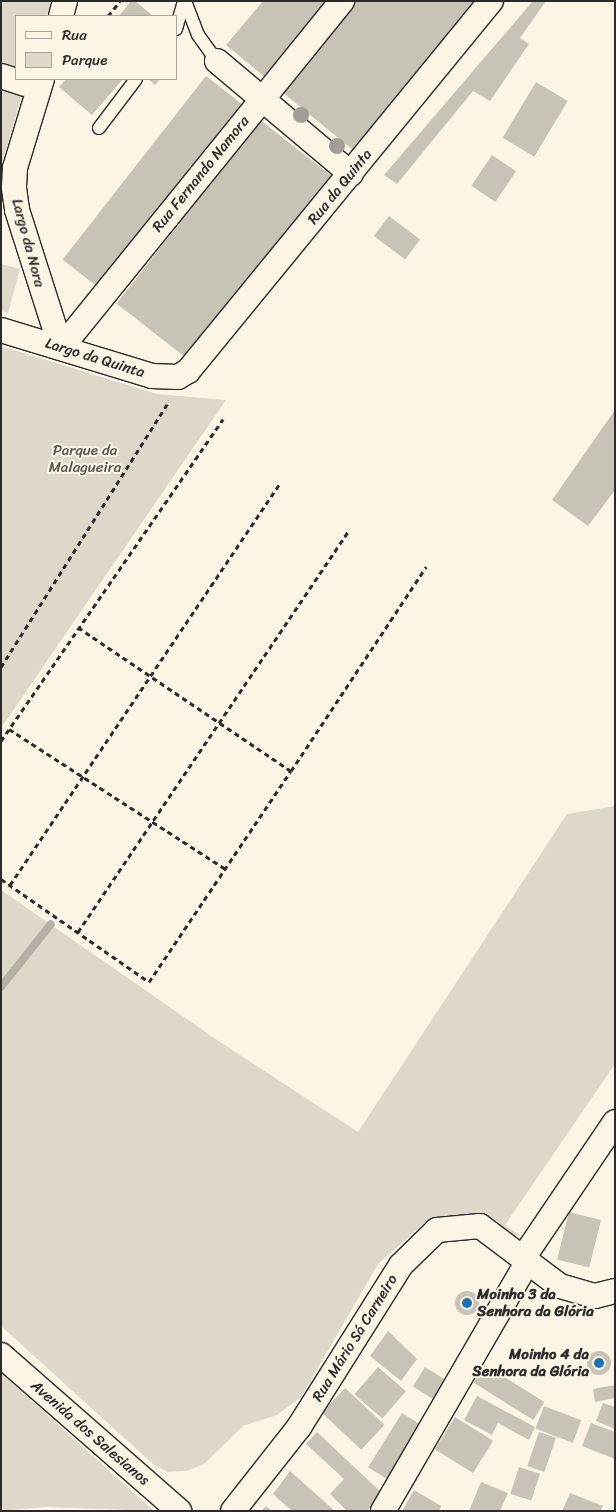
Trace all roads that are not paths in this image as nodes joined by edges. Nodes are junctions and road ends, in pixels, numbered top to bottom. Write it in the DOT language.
graph roads {
  1 [pos="65,1"];
  2 [pos="185,1"];
  3 [pos="342,1"];
  4 [pos="491,1"];
  5 [pos="61,15"];
  6 [pos="178,23"];
  7 [pos="217,61"];
  8 [pos="1,76"];
  9 [pos="15,78"];
  10 [pos="135,80"];
  11 [pos="34,81"];
  12 [pos="262,99"];
  13 [pos="99,128"];
  14 [pos="351,174"];
  15 [pos="1,330"];
  16 [pos="61,348"];
  17 [pos="188,370"];
  18 [pos="615,1122"];
  19 [pos="519,1255"];
  20 [pos="615,1291"];
  21 [pos="1,1355"];
  22 [pos="179,1511"];
  23 [pos="233,1511"];
  24 [pos="382,1511"];
  1 -- 5 [label="street"];
  2 -- 6 [label="lane"];
  2 -- 7 [label="lane"];
  3 -- 12 [label="street, Rua Fernando Namora"];
  4 -- 14 [label="street, Rua da Quinta"];
  7 -- 12 [label="street"];
  8 -- 9 [label="street"];
  10 -- 13 [label="lane"];
  11 -- 16 [label="street, Largo da Nora"];
  12 -- 14 [label="street"];
  12 -- 16 [label="street, Rua Fernando Namora"];
  14 -- 17 [label="street, Rua da Quinta"];
  15 -- 16 [label="street, Largo da Quinta"];
  16 -- 17 [label="street, Largo da Quinta"];
  18 -- 19 [label="street"];
  19 -- 20 [label="street, Rua Mário Sá Carneiro"];
  19 -- 23 [label="street, Rua Mário Sá Carneiro"];
  19 -- 24 [label="street"];
  21 -- 22 [label="street, Avenida dos Salesianos"];
}
